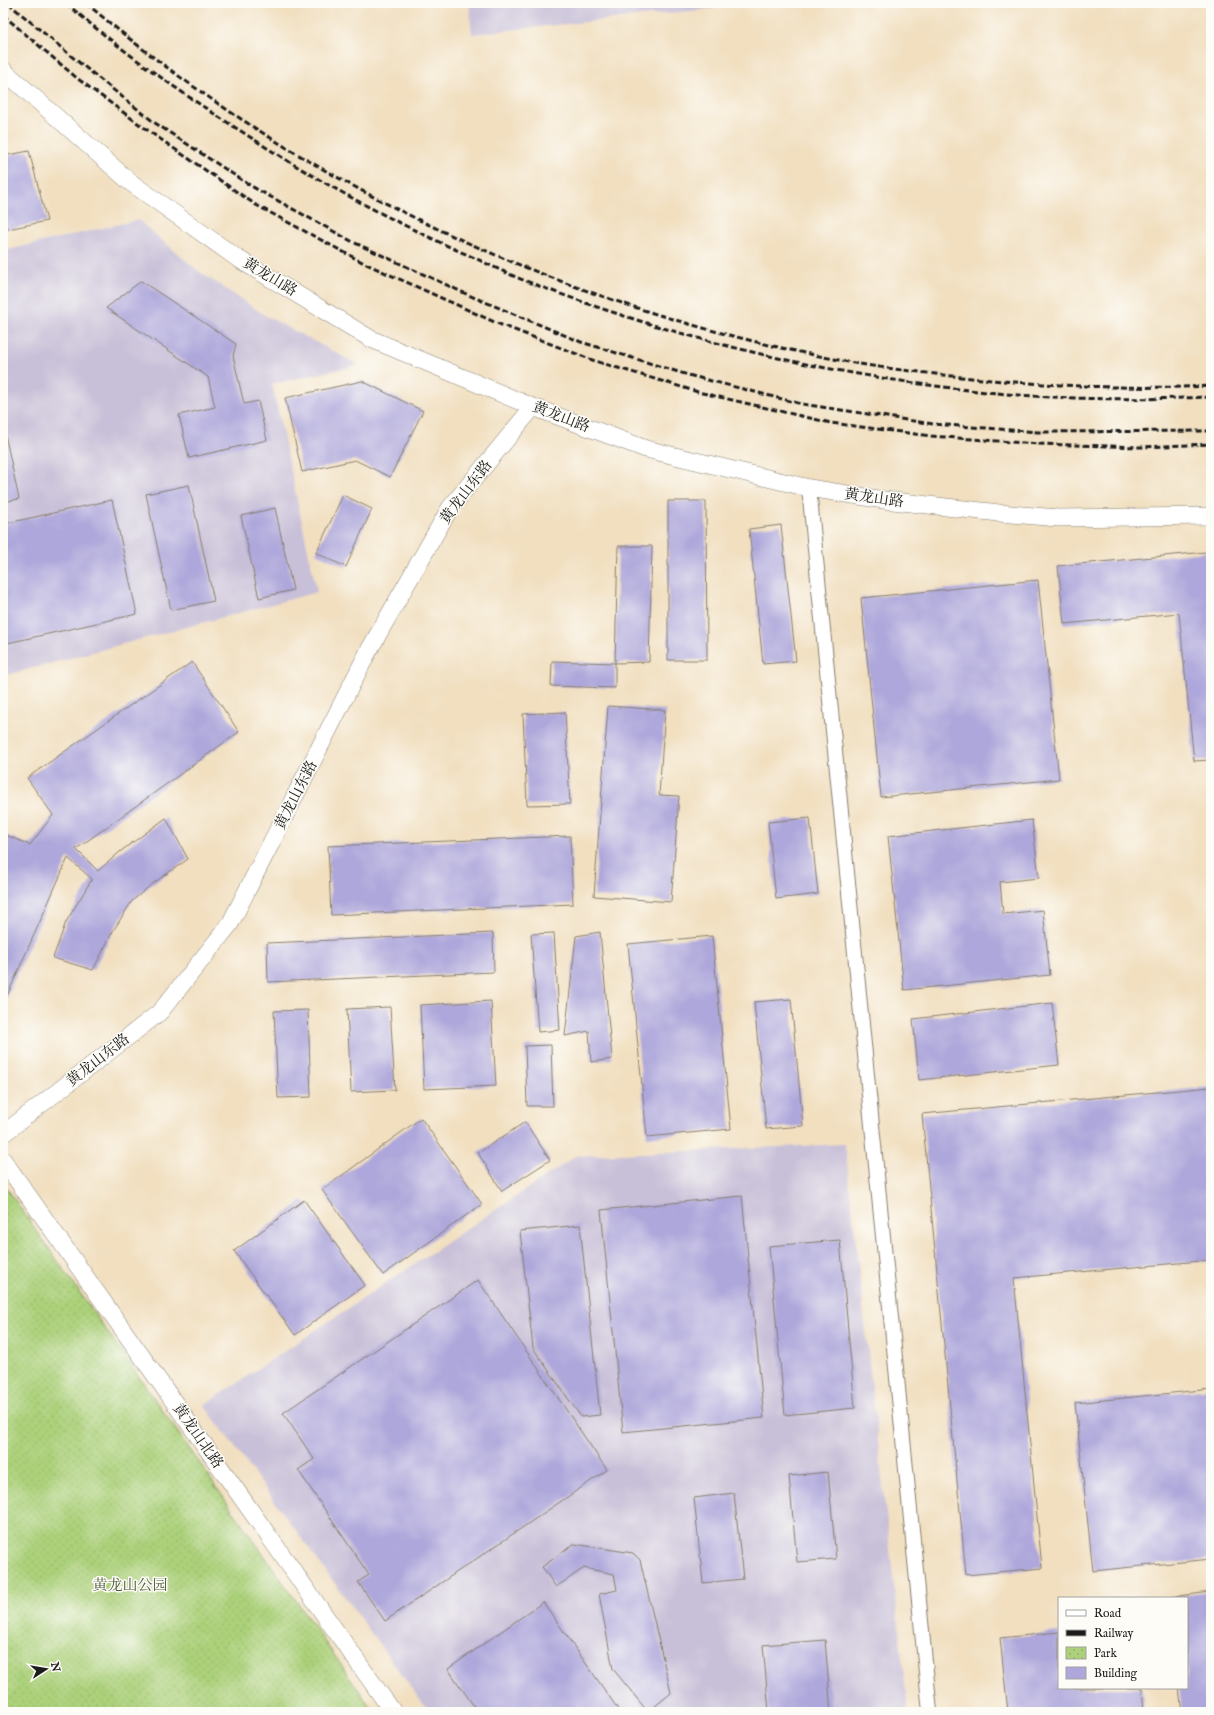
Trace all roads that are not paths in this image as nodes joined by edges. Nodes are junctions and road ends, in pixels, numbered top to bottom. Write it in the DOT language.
graph roads {
  1 [pos="3,70"];
  2 [pos="533,407"];
  3 [pos="809,488"];
  4 [pos="1211,516"];
  5 [pos="3,1134"];
  6 [pos="3,1160"];
  7 [pos="393,1712"];
  8 [pos="930,1712"];
  1 -- 2 [label="street, 黄龙山路"];
  2 -- 3 [label="street, 黄龙山路"];
  2 -- 5 [label="street, 黄龙山东路"];
  3 -- 4 [label="street, 黄龙山路"];
  3 -- 8 [label="street"];
  6 -- 7 [label="street, 黄龙山北路"];
}
